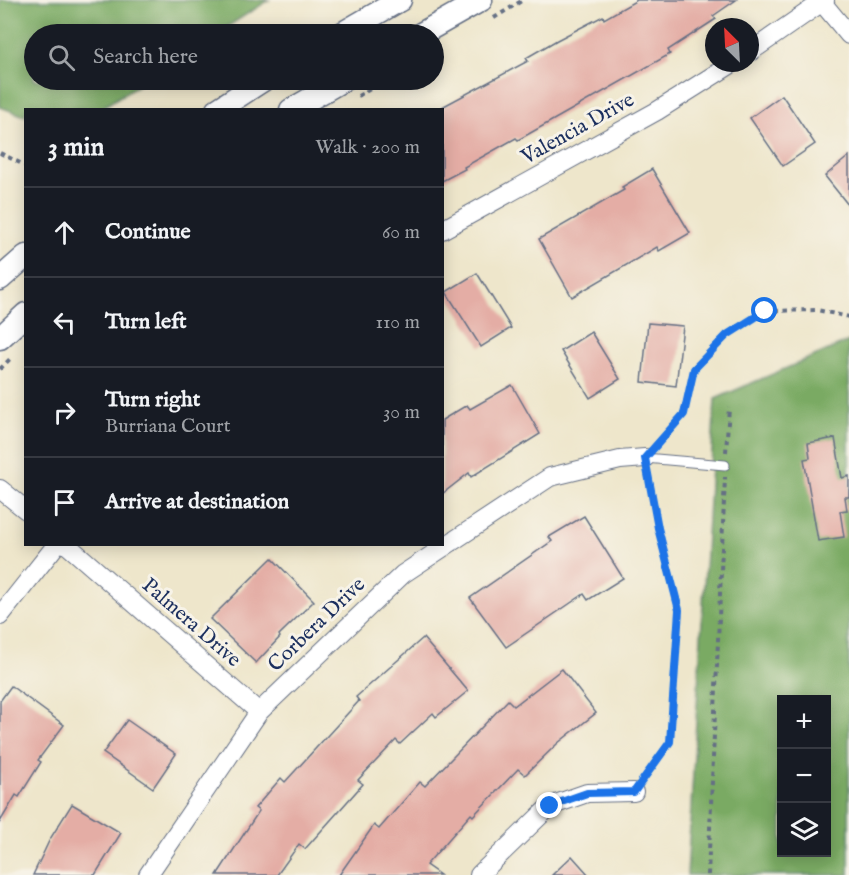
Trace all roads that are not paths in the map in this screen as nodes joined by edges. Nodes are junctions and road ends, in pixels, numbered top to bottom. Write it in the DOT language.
graph roads {
  1 [pos="400,0"];
  2 [pos="481,0"];
  3 [pos="822,1"];
  4 [pos="358,24"];
  5 [pos="439,24"];
  6 [pos="849,35"];
  7 [pos="759,46"];
  8 [pos="719,72"];
  9 [pos="248,90"];
  10 [pos="326,90"];
  11 [pos="220,108"];
  12 [pos="294,108"];
  13 [pos="444,229"];
  14 [pos="24,258"];
  15 [pos="0,279"];
  16 [pos="24,316"];
  17 [pos="0,338"];
  18 [pos="645,458"];
  19 [pos="725,465"];
  20 [pos="0,489"];
  21 [pos="24,508"];
  22 [pos="55,546"];
  23 [pos="68,546"];
  24 [pos="0,616"];
  25 [pos="259,712"];
  26 [pos="634,792"];
  27 [pos="148,875"];
  28 [pos="478,875"];
  1 -- 4 [label="street"];
  2 -- 5 [label="street"];
  3 -- 6 [label="street"];
  3 -- 7 [label="street"];
  8 -- 13 [label="street, Valencia Drive"];
  9 -- 11 [label="street"];
  10 -- 12 [label="street"];
  14 -- 15 [label="street"];
  16 -- 17 [label="street"];
  18 -- 19 [label="lane"];
  18 -- 25 [label="street, Corbera Drive"];
  20 -- 21 [label="street"];
  22 -- 24 [label="street"];
  23 -- 25 [label="street, Palmera Drive"];
  25 -- 27 [label="street, Corbera Drive"];
  26 -- 28 [label="street"];
}
